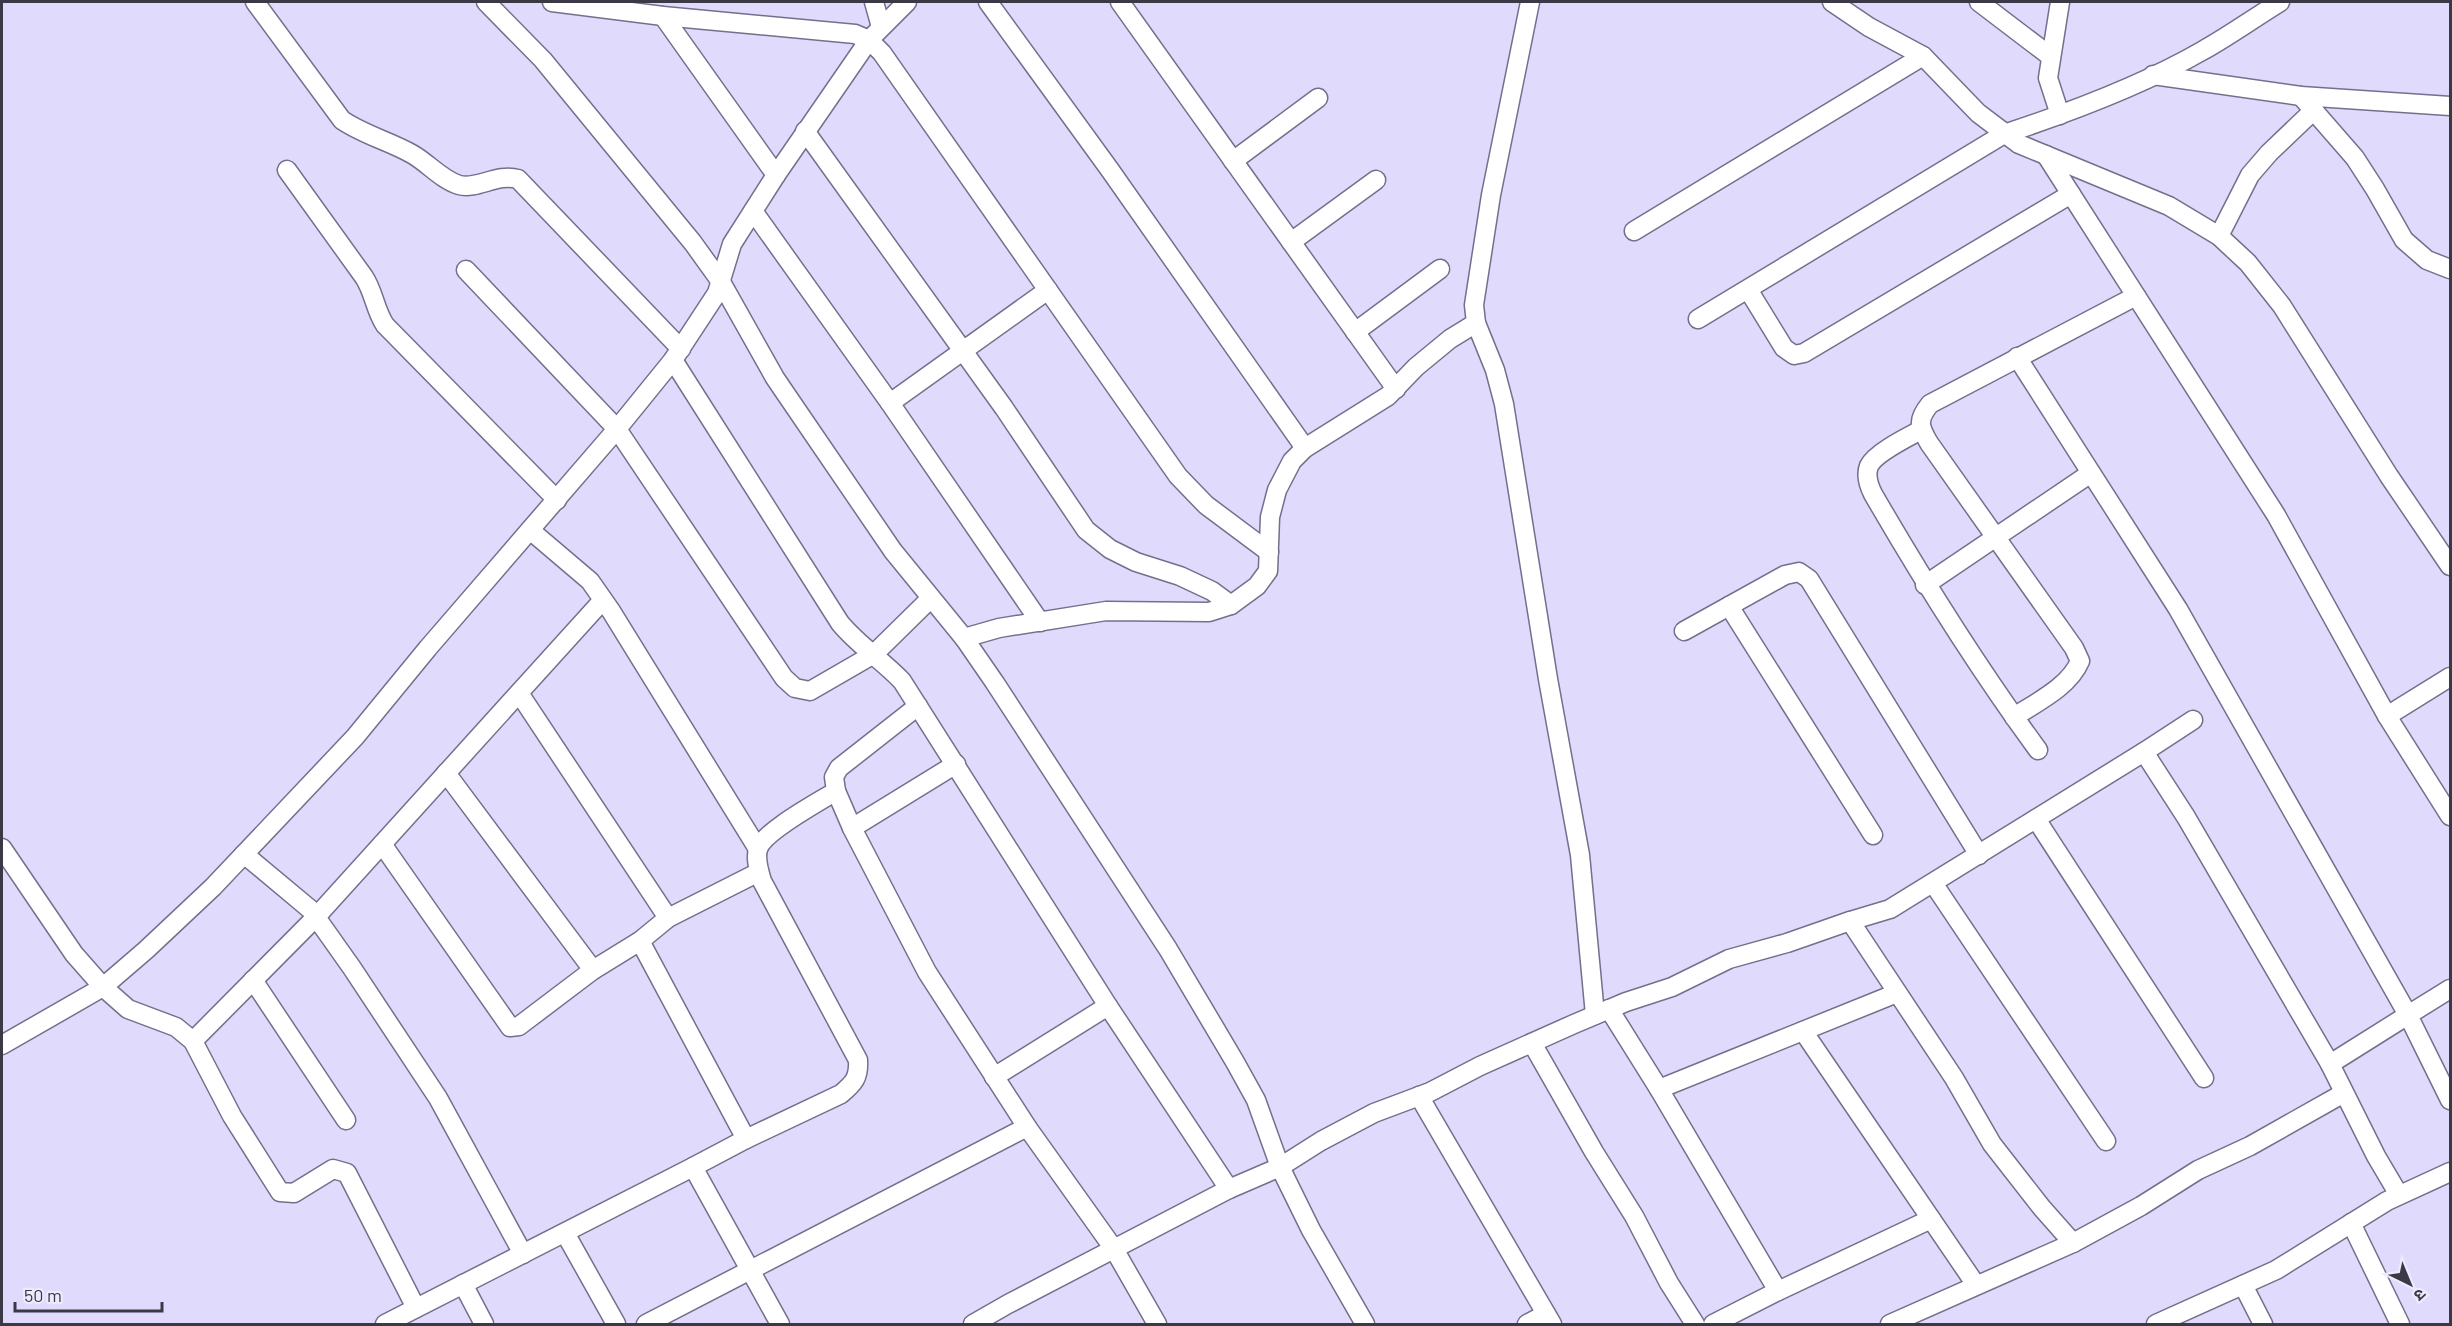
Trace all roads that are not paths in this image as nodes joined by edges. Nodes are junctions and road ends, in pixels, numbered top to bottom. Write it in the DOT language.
graph roads {
  1 [pos="255,2"];
  2 [pos="486,2"];
  3 [pos="552,2"];
  4 [pos="874,2"];
  5 [pos="907,2"];
  6 [pos="988,2"];
  7 [pos="1120,2"];
  8 [pos="1530,2"];
  9 [pos="1832,2"];
  10 [pos="1978,2"];
  11 [pos="2060,2"];
  12 [pos="2280,2"];
  13 [pos="663,16"];
  14 [pos="875,33"];
  15 [pos="1923,56"];
  16 [pos="2050,56"];
  17 [pos="2153,75"];
  18 [pos="2301,96"];
  19 [pos="1318,98"];
  20 [pos="2451,106"];
  21 [pos="2314,110"];
  22 [pos="2060,116"];
  23 [pos="805,132"];
  24 [pos="2004,134"];
  25 [pos="2046,155"];
  26 [pos="1233,160"];
  27 [pos="287,170"];
  28 [pos="776,174"];
  29 [pos="1376,180"];
  30 [pos="2071,194"];
  31 [pos="753,211"];
  32 [pos="1634,231"];
  33 [pos="2219,236"];
  34 [pos="1291,242"];
  35 [pos="1440,268"];
  36 [pos="2451,269"];
  37 [pos="466,270"];
  38 [pos="721,282"];
  39 [pos="1048,290"];
  40 [pos="1749,291"];
  41 [pos="2136,296"];
  42 [pos="1698,319"];
  43 [pos="1476,323"];
  44 [pos="1355,332"];
  45 [pos="964,352"];
  46 [pos="676,354"];
  47 [pos="2017,357"];
  48 [pos="1396,388"];
  49 [pos="890,403"];
  50 [pos="617,429"];
  51 [pos="1921,430"];
  52 [pos="1305,448"];
  53 [pos="2091,473"];
  54 [pos="557,500"];
  55 [pos="530,531"];
  56 [pos="1996,538"];
  57 [pos="1269,552"];
  58 [pos="2451,566"];
  59 [pos="1925,585"];
  60 [pos="930,599"];
  61 [pos="603,600"];
  62 [pos="1231,605"];
  63 [pos="1729,606"];
  64 [pos="1040,622"];
  65 [pos="1684,631"];
  66 [pos="964,638"];
  67 [pos="874,654"];
  68 [pos="2451,677"];
  69 [pos="519,693"];
  70 [pos="918,706"];
  71 [pos="2387,716"];
  72 [pos="2014,717"];
  73 [pos="2193,720"];
  74 [pos="2038,750"];
  75 [pos="2144,752"];
  76 [pos="956,765"];
  77 [pos="446,773"];
  78 [pos="836,791"];
  79 [pos="2451,816"];
  80 [pos="2036,819"];
  81 [pos="852,828"];
  82 [pos="1873,835"];
  83 [pos="382,844"];
  84 [pos="2,849"];
  85 [pos="758,849"];
  86 [pos="244,854"];
  87 [pos="1978,855"];
  88 [pos="759,872"];
  89 [pos="1933,883"];
  90 [pos="316,917"];
  91 [pos="668,918"];
  92 [pos="1850,921"];
  93 [pos="640,941"];
  94 [pos="593,970"];
  95 [pos="253,980"];
  96 [pos="103,987"];
  97 [pos="2451,989"];
  98 [pos="1897,993"];
  99 [pos="1108,1006"];
  100 [pos="1602,1012"];
  101 [pos="2408,1015"];
  102 [pos="1803,1031"];
  103 [pos="193,1041"];
  104 [pos="1532,1043"];
  105 [pos="2,1045"];
  106 [pos="2330,1064"];
  107 [pos="994,1077"];
  108 [pos="2204,1078"];
  109 [pos="1659,1089"];
  110 [pos="2344,1093"];
  111 [pos="1419,1096"];
  112 [pos="2451,1100"];
  113 [pos="346,1120"];
  114 [pos="1027,1127"];
  115 [pos="746,1139"];
  116 [pos="2106,1140"];
  117 [pos="693,1167"];
  118 [pos="1280,1167"];
  119 [pos="2451,1172"];
  120 [pos="1229,1189"];
  121 [pos="2399,1195"];
  122 [pos="1931,1219"];
  123 [pos="2351,1223"];
  124 [pos="565,1233"];
  125 [pos="2073,1243"];
  126 [pos="1114,1249"];
  127 [pos="523,1254"];
  128 [pos="750,1270"];
  129 [pos="463,1284"];
  130 [pos="1976,1285"];
  131 [pos="2243,1285"];
  132 [pos="1778,1291"];
  133 [pos="416,1308"];
  134 [pos="1549,1319"];
  135 [pos="385,1324"];
  136 [pos="484,1324"];
  137 [pos="616,1324"];
  138 [pos="646,1324"];
  139 [pos="780,1324"];
  140 [pos="973,1324"];
  141 [pos="1157,1324"];
  142 [pos="1365,1324"];
  143 [pos="1527,1324"];
  144 [pos="1695,1324"];
  145 [pos="1713,1324"];
  146 [pos="1890,1324"];
  147 [pos="2156,1324"];
  148 [pos="2263,1324"];
  149 [pos="2400,1324"];
  1 -- 46 [label="street"];
  2 -- 38 [label="street"];
  3 -- 13 [label="street"];
  4 -- 14 [label="street"];
  5 -- 14 [label="street"];
  6 -- 52 [label="street"];
  7 -- 26 [label="street"];
  8 -- 43 [label="street"];
  9 -- 15 [label="street"];
  10 -- 16 [label="street"];
  11 -- 16 [label="street"];
  12 -- 17 [label="street"];
  13 -- 14 [label="street"];
  13 -- 28 [label="street"];
  14 -- 23 [label="street"];
  14 -- 39 [label="street"];
  15 -- 24 [label="street"];
  15 -- 32 [label="street"];
  16 -- 22 [label="street"];
  17 -- 18 [label="street"];
  17 -- 22 [label="street"];
  18 -- 20 [label="street"];
  18 -- 21 [label="street"];
  19 -- 26 [label="street"];
  21 -- 33 [label="street"];
  21 -- 36 [label="street"];
  22 -- 24 [label="street"];
  23 -- 28 [label="street"];
  23 -- 45 [label="street"];
  24 -- 25 [label="street"];
  24 -- 40 [label="street"];
  25 -- 30 [label="street"];
  25 -- 33 [label="street"];
  26 -- 34 [label="street"];
  27 -- 54 [label="street"];
  28 -- 31 [label="street"];
  29 -- 34 [label="street"];
  30 -- 40 [label="street"];
  30 -- 41 [label="street"];
  31 -- 38 [label="street"];
  31 -- 49 [label="street"];
  33 -- 58 [label="street"];
  34 -- 44 [label="street"];
  35 -- 44 [label="street"];
  37 -- 50 [label="street"];
  38 -- 46 [label="street"];
  38 -- 60 [label="street"];
  39 -- 45 [label="street"];
  39 -- 57 [label="street"];
  40 -- 42 [label="street"];
  41 -- 47 [label="street"];
  41 -- 71 [label="street"];
  43 -- 48 [label="street"];
  43 -- 100 [label="street"];
  44 -- 48 [label="street"];
  45 -- 49 [label="street"];
  45 -- 62 [label="street"];
  46 -- 50 [label="street"];
  46 -- 67 [label="street"];
  47 -- 51 [label="street"];
  47 -- 53 [label="street"];
  48 -- 52 [label="street"];
  49 -- 64 [label="street"];
  50 -- 54 [label="street"];
  50 -- 67 [label="street"];
  51 -- 56 [label="street"];
  51 -- 59 [label="street"];
  52 -- 57 [label="street"];
  53 -- 56 [label="street"];
  53 -- 101 [label="street"];
  54 -- 55 [label="street"];
  55 -- 61 [label="street"];
  55 -- 86 [label="street"];
  56 -- 59 [label="street"];
  56 -- 72 [label="street"];
  57 -- 62 [label="street"];
  59 -- 72 [label="street"];
  60 -- 66 [label="street"];
  60 -- 67 [label="street"];
  61 -- 69 [label="street"];
  61 -- 85 [label="street"];
  62 -- 64 [label="street"];
  63 -- 65 [label="street"];
  63 -- 82 [label="street"];
  63 -- 87 [label="street"];
  64 -- 66 [label="street"];
  66 -- 118 [label="street"];
  67 -- 70 [label="street"];
  68 -- 71 [label="street"];
  69 -- 77 [label="street"];
  69 -- 91 [label="street"];
  70 -- 76 [label="street"];
  70 -- 78 [label="street"];
  71 -- 79 [label="street"];
  72 -- 74 [label="street"];
  73 -- 75 [label="street"];
  75 -- 80 [label="street"];
  75 -- 106 [label="street"];
  76 -- 81 [label="street"];
  76 -- 99 [label="street"];
  77 -- 83 [label="street"];
  77 -- 94 [label="street"];
  78 -- 81 [label="street"];
  78 -- 85 [label="street"];
  80 -- 87 [label="street"];
  80 -- 108 [label="street"];
  81 -- 107 [label="street"];
  83 -- 90 [label="street"];
  83 -- 94 [label="street"];
  84 -- 96 [label="street"];
  85 -- 88 [label="street"];
  86 -- 90 [label="street"];
  86 -- 96 [label="street"];
  87 -- 89 [label="street"];
  88 -- 91 [label="street"];
  88 -- 115 [label="street"];
  89 -- 92 [label="street"];
  89 -- 116 [label="street"];
  90 -- 95 [label="street"];
  90 -- 127 [label="street"];
  91 -- 93 [label="street"];
  92 -- 98 [label="street"];
  92 -- 100 [label="street"];
  93 -- 94 [label="street"];
  93 -- 115 [label="street"];
  95 -- 103 [label="street"];
  95 -- 113 [label="street"];
  96 -- 103 [label="street"];
  96 -- 105 [label="street"];
  97 -- 101 [label="street"];
  98 -- 102 [label="street"];
  98 -- 125 [label="street"];
  99 -- 107 [label="street"];
  99 -- 120 [label="street"];
  100 -- 104 [label="street"];
  100 -- 109 [label="street"];
  101 -- 106 [label="street"];
  101 -- 112 [label="street"];
  102 -- 109 [label="street"];
  102 -- 122 [label="street"];
  103 -- 133 [label="street"];
  104 -- 111 [label="street"];
  104 -- 144 [label="street"];
  106 -- 110 [label="street"];
  107 -- 114 [label="street"];
  109 -- 132 [label="street"];
  110 -- 121 [label="street"];
  110 -- 125 [label="street"];
  111 -- 118 [label="street"];
  111 -- 134 [label="street"];
  114 -- 126 [label="street"];
  114 -- 128 [label="street"];
  115 -- 117 [label="street"];
  117 -- 124 [label="street"];
  117 -- 128 [label="street"];
  118 -- 120 [label="street"];
  118 -- 142 [label="street"];
  119 -- 121 [label="street"];
  120 -- 126 [label="street"];
  121 -- 123 [label="street"];
  122 -- 130 [label="street"];
  122 -- 132 [label="street"];
  123 -- 131 [label="street"];
  123 -- 149 [label="street"];
  124 -- 127 [label="street"];
  124 -- 137 [label="street"];
  125 -- 130 [label="street"];
  126 -- 140 [label="street"];
  126 -- 141 [label="street"];
  127 -- 129 [label="street"];
  128 -- 138 [label="street"];
  128 -- 139 [label="street"];
  129 -- 133 [label="street"];
  129 -- 136 [label="street"];
  130 -- 146 [label="street"];
  131 -- 147 [label="street"];
  131 -- 148 [label="street"];
  132 -- 145 [label="street"];
  133 -- 135 [label="street"];
  134 -- 143 [label="street"];
}
